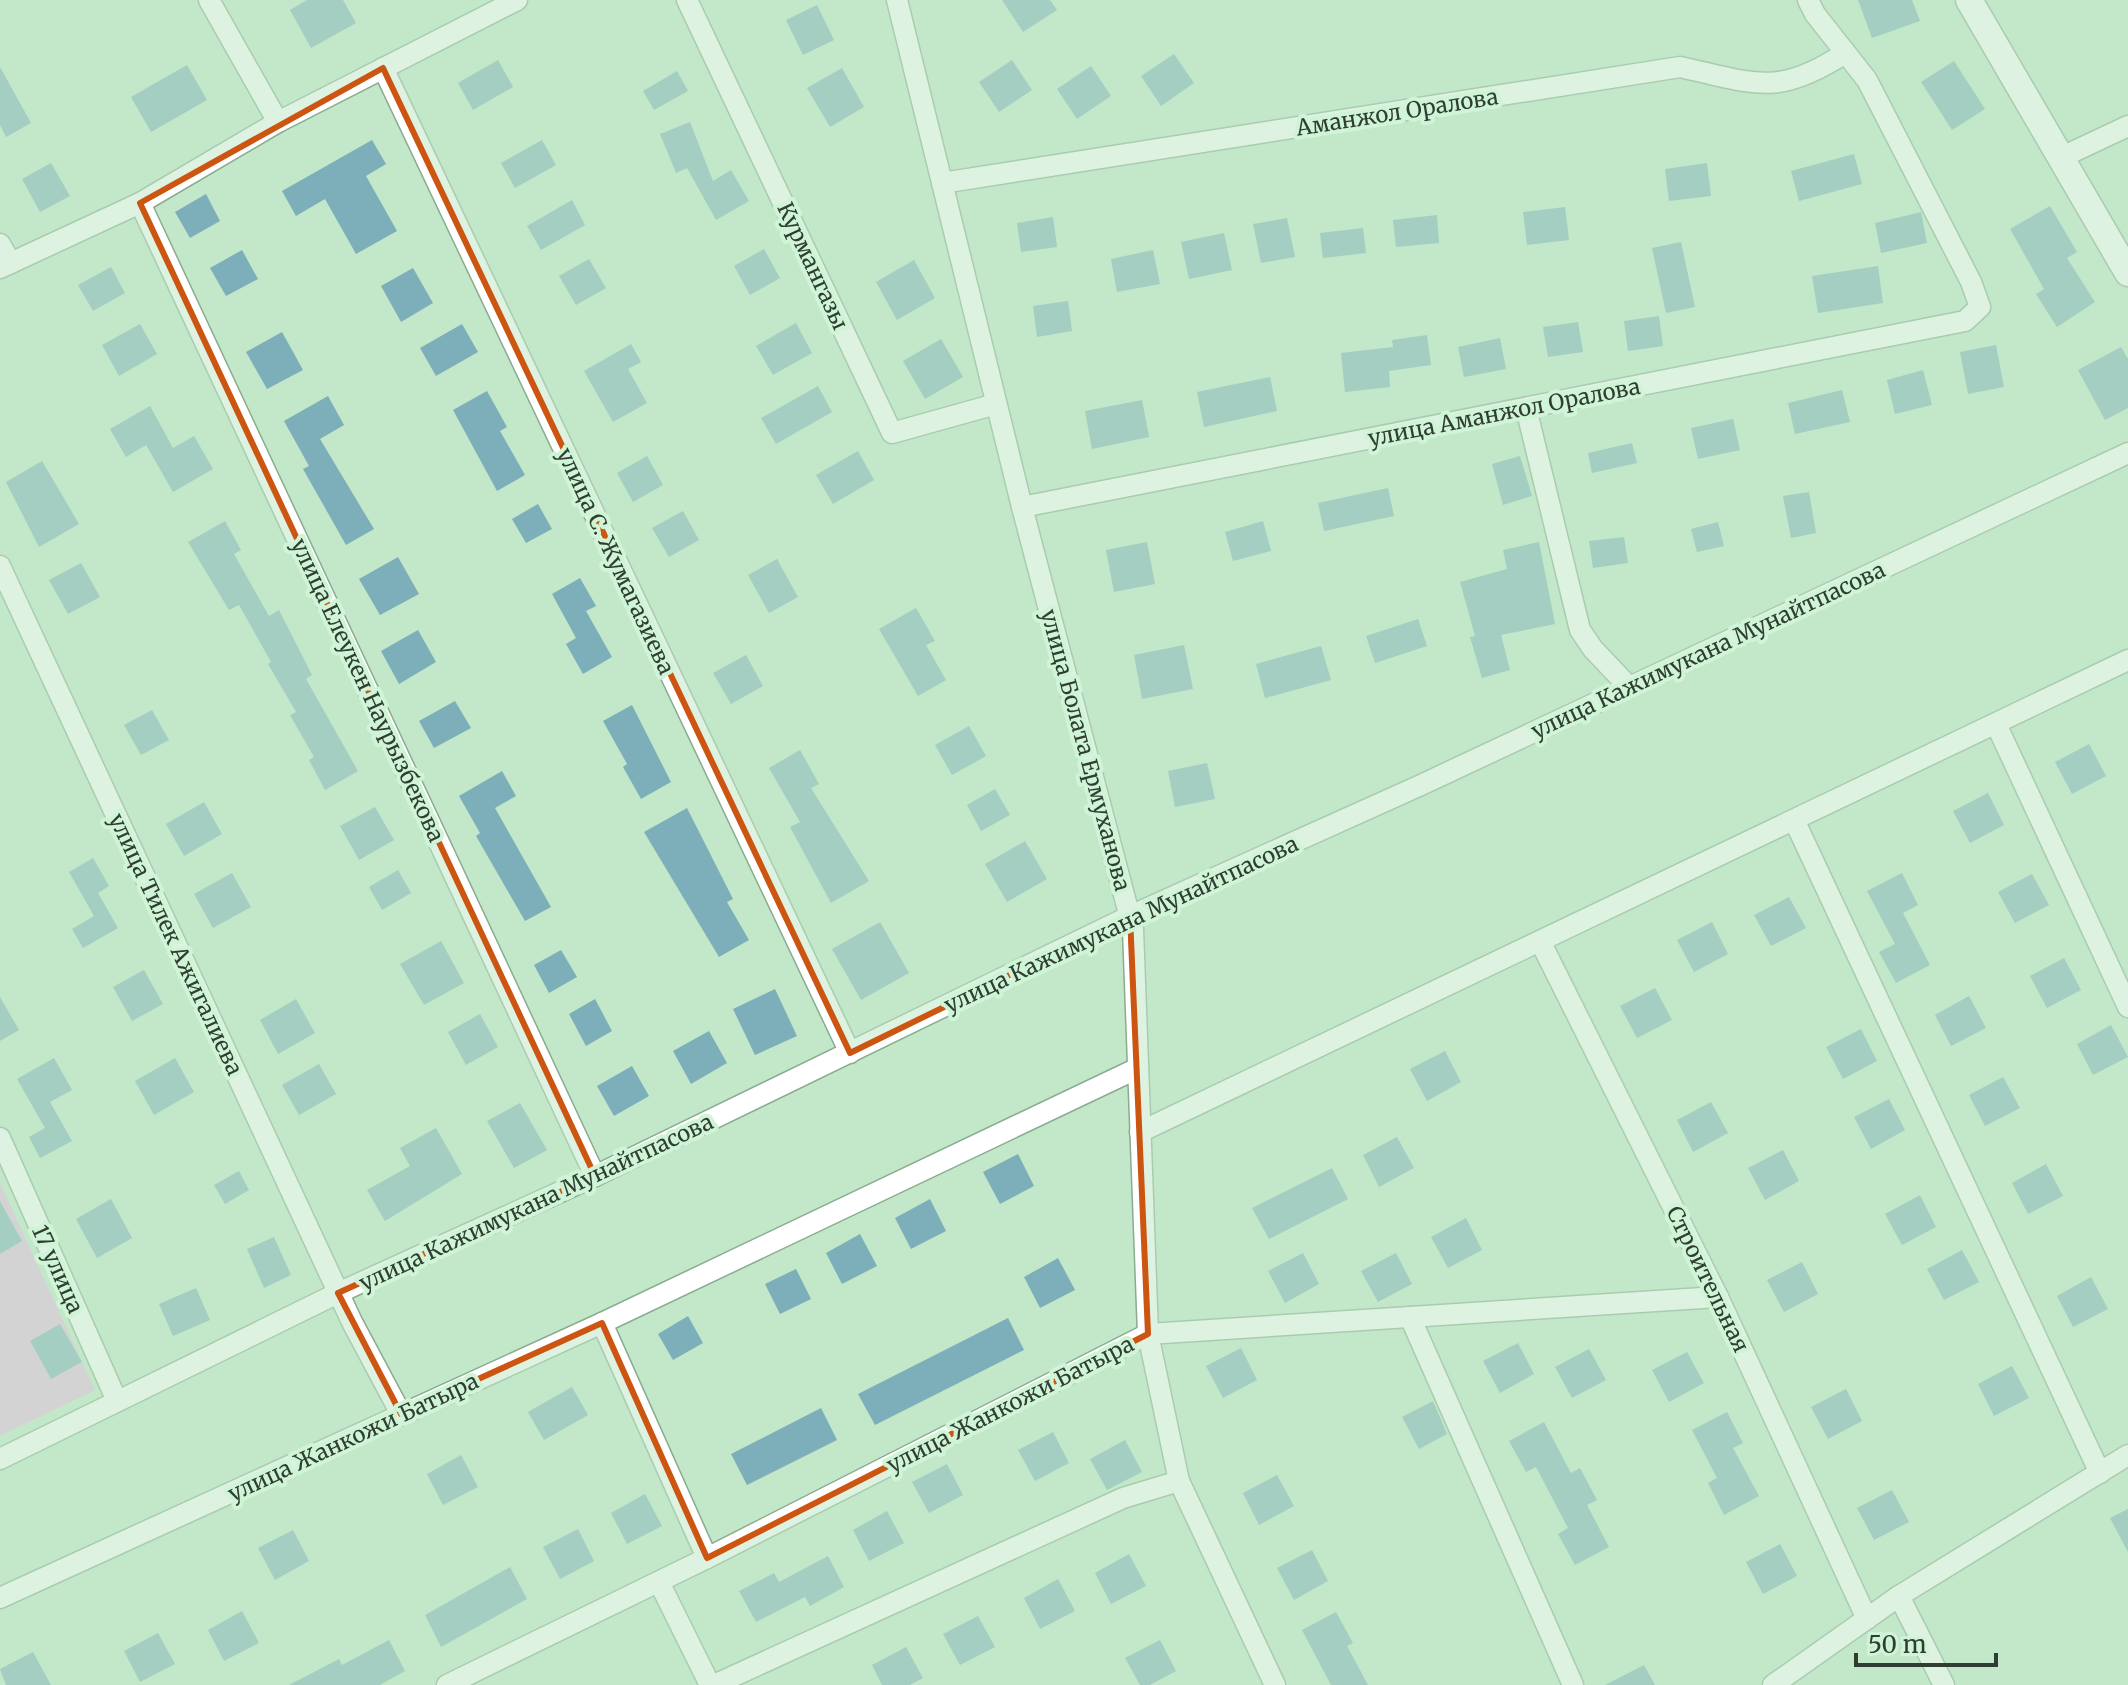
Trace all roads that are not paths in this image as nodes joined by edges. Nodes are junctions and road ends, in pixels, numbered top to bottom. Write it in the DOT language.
graph roads {
  1 [pos="209,0"];
  2 [pos="517,0"];
  3 [pos="687,0"];
  4 [pos="897,0"];
  5 [pos="1808,0"];
  6 [pos="1969,0"];
  7 [pos="1845,53"];
  8 [pos="383,68"];
  9 [pos="278,122"];
  10 [pos="2128,126"];
  11 [pos="2062,157"];
  12 [pos="942,183"];
  13 [pos="140,203"];
  14 [pos="0,244"];
  15 [pos="6,266"];
  16 [pos="2128,273"];
  17 [pos="996,404"];
  18 [pos="1526,408"];
  19 [pos="2128,453"];
  20 [pos="1022,507"];
  21 [pos="0,566"];
  22 [pos="2128,660"];
  23 [pos="1629,687"];
  24 [pos="1996,724"];
  25 [pos="1795,822"];
  26 [pos="1130,916"];
  27 [pos="1541,943"];
  28 [pos="2128,1007"];
  29 [pos="850,1053"];
  30 [pos="1138,1068"];
  31 [pos="1140,1132"];
  32 [pos="0,1138"];
  33 [pos="595,1176"];
  34 [pos="338,1293"];
  35 [pos="1718,1297"];
  36 [pos="1410,1317"];
  37 [pos="602,1323"];
  38 [pos="1148,1334"];
  39 [pos="117,1401"];
  40 [pos="401,1414"];
  41 [pos="2128,1455"];
  42 [pos="0,1459"];
  43 [pos="2100,1473"];
  44 [pos="1179,1481"];
  45 [pos="707,1558"];
  46 [pos="659,1582"];
  47 [pos="1899,1596"];
  48 [pos="0,1598"];
  49 [pos="1867,1619"];
  50 [pos="447,1685"];
  51 [pos="712,1685"];
  52 [pos="1275,1685"];
  53 [pos="1573,1685"];
  54 [pos="1773,1685"];
  55 [pos="1944,1685"];
  1 -- 9 [label="street"];
  2 -- 8 [label="street"];
  3 -- 17 [label="street, Курмангазы"];
  4 -- 12 [label="street, улица Болата Ермуханова"];
  5 -- 7 [label="street"];
  6 -- 11 [label="street"];
  7 -- 12 [label="street, Аманжол Оралова"];
  7 -- 18 [label="street, улица Аманжол Оралова"];
  8 -- 9 [label="street"];
  8 -- 29 [label="street, улица С. Жумагазиева"];
  9 -- 13 [label="street"];
  10 -- 11 [label="street"];
  11 -- 16 [label="street"];
  12 -- 17 [label="street, улица Болата Ермуханова"];
  13 -- 15 [label="street"];
  13 -- 33 [label="street, улица Елеукен Наурызбекова"];
  14 -- 15 [label="street"];
  17 -- 20 [label="street, улица Болата Ермуханова"];
  18 -- 20 [label="street, улица Аманжол Оралова"];
  18 -- 23 [label="street"];
  19 -- 23 [label="street, улица Кажимукана Мунайтпасова"];
  20 -- 26 [label="street, улица Болата Ермуханова"];
  21 -- 34 [label="street, улица Тилек Ажигалиева"];
  22 -- 24 [label="street"];
  23 -- 26 [label="street, улица Кажимукана Мунайтпасова"];
  24 -- 25 [label="street"];
  24 -- 28 [label="street"];
  25 -- 27 [label="street"];
  25 -- 43 [label="street"];
  26 -- 29 [label="street, улица Кажимукана Мунайтпасова"];
  26 -- 30 [label="street, улица Болата Ермуханова"];
  27 -- 31 [label="street"];
  27 -- 35 [label="street, Строительная"];
  29 -- 33 [label="street, улица Кажимукана Мунайтпасова"];
  30 -- 31 [label="street, улица Болата Ермуханова"];
  30 -- 37 [label="street, улица Жанкожи Батыра"];
  31 -- 38 [label="street, улица Болата Ермуханова"];
  32 -- 39 [label="street, 17 улица"];
  33 -- 34 [label="street, улица Кажимукана Мунайтпасова"];
  34 -- 39 [label="street, улица Кажимукана Мунайтпасова"];
  34 -- 40 [label="street, улица Тилек Ажигалиева"];
  35 -- 36 [label="street, улица Жанкожи Батыра"];
  35 -- 49 [label="street, Строительная"];
  36 -- 38 [label="street, улица Жанкожи Батыра"];
  36 -- 53 [label="street"];
  37 -- 40 [label="street, улица Жанкожи Батыра"];
  37 -- 45 [label="street"];
  38 -- 44 [label="street, улица Болата Ермуханова"];
  38 -- 45 [label="street, улица Жанкожи Батыра"];
  39 -- 42 [label="street, улица Кажимукана Мунайтпасова"];
  40 -- 48 [label="street, улица Жанкожи Батыра"];
  41 -- 43 [label="street"];
  43 -- 47 [label="street"];
  44 -- 51 [label="street"];
  44 -- 52 [label="street, улица Болата Ермуханова"];
  45 -- 46 [label="street, улица Жанкожи Батыра"];
  46 -- 50 [label="street, улица Жанкожи Батыра"];
  46 -- 51 [label="street"];
  47 -- 49 [label="street"];
  47 -- 55 [label="street"];
  49 -- 54 [label="street"];
}
